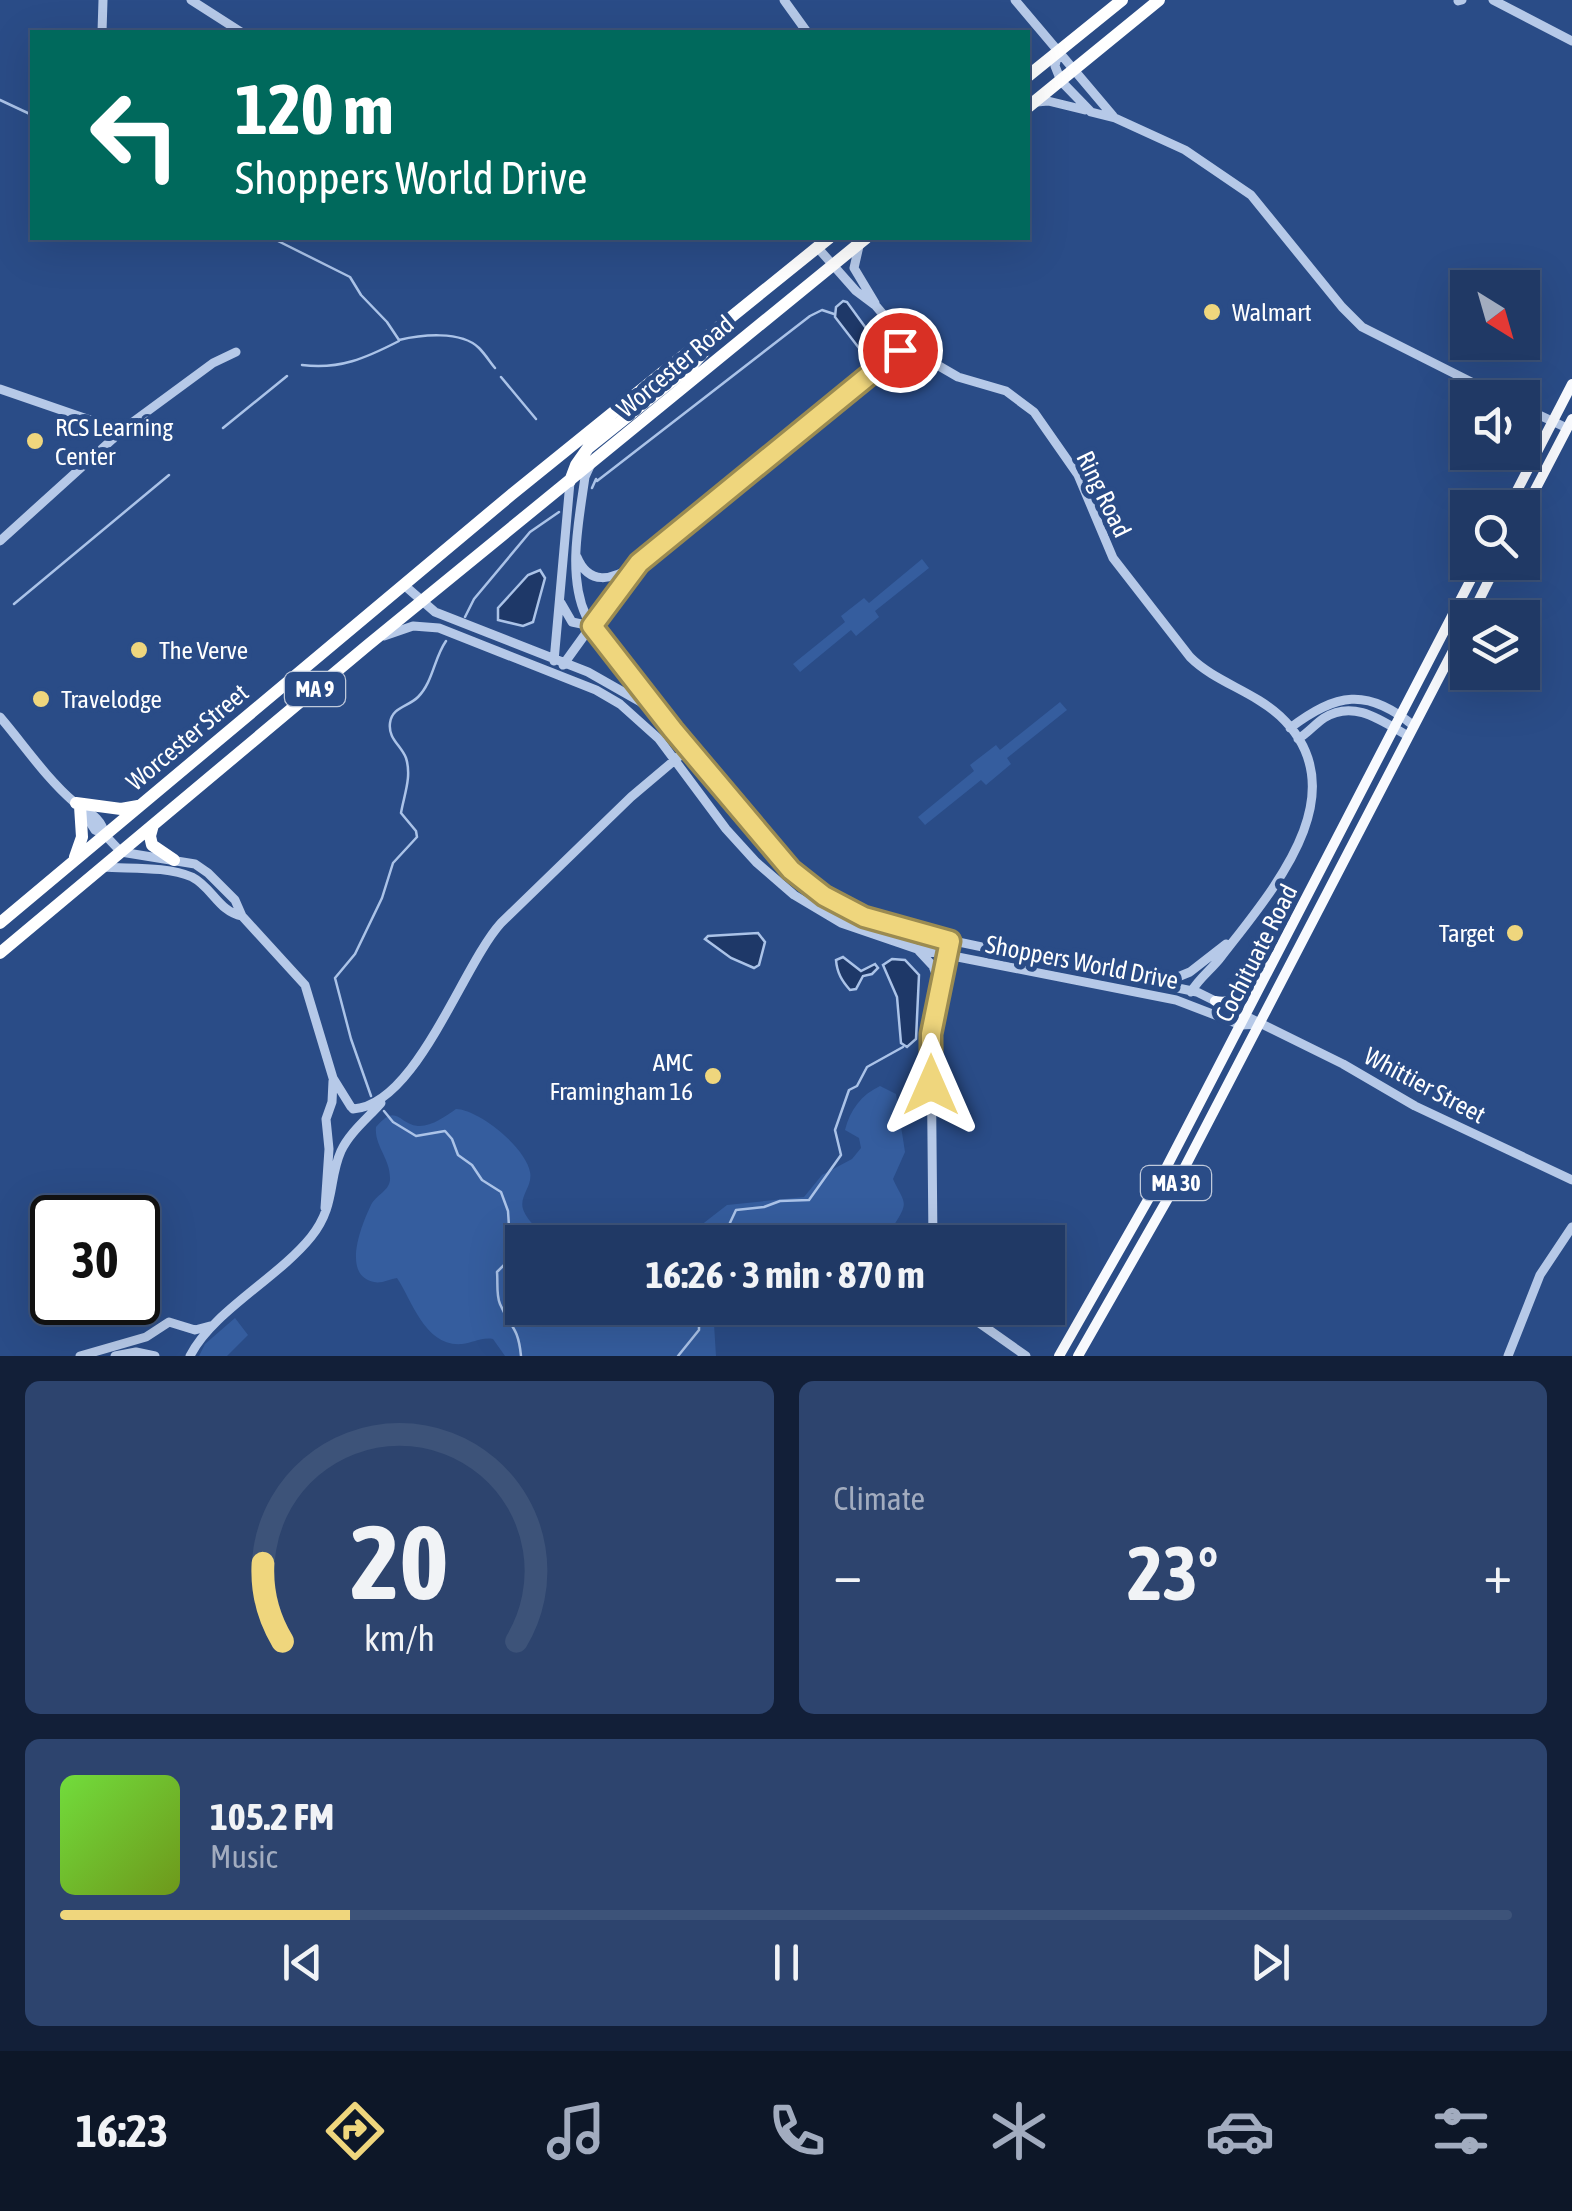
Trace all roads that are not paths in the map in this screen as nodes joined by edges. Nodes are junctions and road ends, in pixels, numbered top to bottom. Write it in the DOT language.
graph roads {
  1 [pos="103,0"];
  2 [pos="192,0"];
  3 [pos="784,0"];
  4 [pos="1015,0"];
  5 [pos="1122,0"];
  6 [pos="1159,0"];
  7 [pos="1492,0"];
  8 [pos="102,30"];
  9 [pos="239,30"];
  10 [pos="806,30"];
  11 [pos="1572,40"];
  12 [pos="1058,52"];
  13 [pos="1073,70"];
  14 [pos="1030,74"];
  15 [pos="1060,80"];
  16 [pos="1030,105"];
  17 [pos="1030,106"];
  18 [pos="1092,112"];
  19 [pos="1115,118"];
  20 [pos="863,240"];
  21 [pos="863,240"];
  22 [pos="823,242"];
  23 [pos="833,265"];
  24 [pos="746,305"];
  25 [pos="876,306"];
  26 [pos="908,344"];
  27 [pos="236,352"];
  28 [pos="1467,380"];
  29 [pos="1572,384"];
  30 [pos="0,389"];
  31 [pos="1540,416"];
  32 [pos="1553,422"];
  33 [pos="1570,424"];
  34 [pos="113,438"];
  35 [pos="596,460"];
  36 [pos="542,470"];
  37 [pos="570,482"];
  38 [pos="1517,490"];
  39 [pos="1535,490"];
  40 [pos="511,529"];
  41 [pos="0,542"];
  42 [pos="577,557"];
  43 [pos="639,563"];
  44 [pos="1471,580"];
  45 [pos="404,585"];
  46 [pos="560,592"];
  47 [pos="421,602"];
  48 [pos="592,626"];
  49 [pos="368,645"];
  50 [pos="1450,655"];
  51 [pos="559,660"];
  52 [pos="555,673"];
  53 [pos="1401,716"];
  54 [pos="0,717"];
  55 [pos="1290,728"];
  56 [pos="1394,728"];
  57 [pos="673,730"];
  58 [pos="1411,731"];
  59 [pos="1298,739"];
  60 [pos="689,748"];
  61 [pos="675,760"];
  62 [pos="140,805"];
  63 [pos="80,806"];
  64 [pos="153,825"];
  65 [pos="105,835"];
  66 [pos="120,852"];
  67 [pos="174,860"];
  68 [pos="68,865"];
  69 [pos="103,866"];
  70 [pos="242,916"];
  71 [pos="1297,917"];
  72 [pos="0,923"];
  73 [pos="1239,932"];
  74 [pos="950,941"];
  75 [pos="917,950"];
  76 [pos="0,953"];
  77 [pos="947,956"];
  78 [pos="1155,983"];
  79 [pos="940,984"];
  80 [pos="1192,990"];
  81 [pos="1215,1001"];
  82 [pos="1185,1003"];
  83 [pos="1244,1021"];
  84 [pos="1260,1024"];
  85 [pos="333,1078"];
  86 [pos="391,1088"];
  87 [pos="352,1108"];
  88 [pos="330,1111"];
  89 [pos="326,1128"];
  90 [pos="356,1131"];
  91 [pos="1572,1180"];
  92 [pos="326,1211"];
  93 [pos="933,1225"];
  94 [pos="1572,1226"];
  95 [pos="221,1319"];
  96 [pos="981,1325"];
  97 [pos="187,1326"];
  98 [pos="154,1331"];
  99 [pos="1001,1340"];
  100 [pos="192,1352"];
  101 [pos="80,1356"];
  102 [pos="115,1356"];
  103 [pos="155,1356"];
  104 [pos="1016,1356"];
  105 [pos="1026,1356"];
  106 [pos="1059,1356"];
  107 [pos="1078,1356"];
  108 [pos="1508,1356"];
  1 -- 8 [label="street"];
  2 -- 9 [label="street"];
  3 -- 10 [label="street"];
  4 -- 12 [label="street"];
  5 -- 12 [label="highway"];
  6 -- 13 [label="highway"];
  7 -- 11 [label="street"];
  12 -- 13 [label="street"];
  12 -- 14 [label="highway"];
  12 -- 15 [label="street"];
  13 -- 15 [label="highway"];
  13 -- 19 [label="street"];
  15 -- 16 [label="highway"];
  15 -- 18 [label="street"];
  17 -- 18 [label="street"];
  18 -- 19 [label="street"];
  19 -- 28 [label="street"];
  20 -- 23 [label="highway, Worcester Road / MA 9"];
  21 -- 25 [label="street"];
  22 -- 23 [label="street, Ring Road"];
  22 -- 24 [label="highway, Worcester Road / MA 9"];
  23 -- 25 [label="street, Ring Road"];
  23 -- 35 [label="highway, Worcester Road / MA 9"];
  24 -- 36 [label="highway, Worcester Road / MA 9"];
  24 -- 37 [label="highway"];
  25 -- 26 [label="street, Ring Road"];
  26 -- 43 [label="street"];
  26 -- 55 [label="street, Ring Road"];
  27 -- 34 [label="street"];
  29 -- 32 [label="main road"];
  30 -- 34 [label="street"];
  31 -- 32 [label="street"];
  32 -- 33 [label="street"];
  32 -- 38 [label="main road"];
  33 -- 39 [label="main road"];
  34 -- 41 [label="street"];
  35 -- 37 [label="highway, Worcester Road / MA 9"];
  35 -- 42 [label="street, Shoppers World Drive"];
  36 -- 45 [label="highway, Worcester Street / MA 9"];
  37 -- 40 [label="highway, Worcester Road / MA 9"];
  37 -- 46 [label="street"];
  40 -- 47 [label="highway, Worcester Street / MA 9"];
  42 -- 43 [label="street"];
  42 -- 48 [label="street, Shoppers World Drive"];
  43 -- 48 [label="street"];
  44 -- 53 [label="main road, Cochituate Road / MA 30"];
  45 -- 47 [label="street, Shoppers World Drive"];
  45 -- 62 [label="highway, Worcester Street / MA 9"];
  46 -- 48 [label="street"];
  46 -- 51 [label="street"];
  47 -- 49 [label="highway, Worcester Street / MA 9"];
  47 -- 51 [label="street, Shoppers World Drive"];
  48 -- 51 [label="street"];
  48 -- 57 [label="street, Shoppers World Drive"];
  49 -- 52 [label="street, Shoppers World Drive"];
  49 -- 64 [label="highway, Worcester Street / MA 9"];
  50 -- 58 [label="main road, Cochituate Road / MA 30"];
  51 -- 52 [label="street"];
  51 -- 57 [label="street, Shoppers World Drive"];
  52 -- 61 [label="street, Shoppers World Drive"];
  53 -- 55 [label="street"];
  53 -- 56 [label="main road, Cochituate Road / MA 30"];
  53 -- 58 [label="street"];
  54 -- 63 [label="street"];
  55 -- 59 [label="street, Ring Road"];
  56 -- 58 [label="street"];
  56 -- 59 [label="street"];
  56 -- 71 [label="main road, Cochituate Road / MA 30"];
  57 -- 60 [label="street, Shoppers World Drive"];
  58 -- 84 [label="main road, Cochituate Road / MA 30"];
  59 -- 73 [label="street, Ring Road"];
  60 -- 61 [label="street"];
  60 -- 74 [label="street, Shoppers World Drive"];
  61 -- 75 [label="street, Shoppers World Drive"];
  61 -- 86 [label="street"];
  62 -- 63 [label="highway"];
  62 -- 65 [label="highway, Worcester Street / MA 9"];
  63 -- 65 [label="street"];
  63 -- 68 [label="highway"];
  64 -- 66 [label="highway, Worcester Street / MA 9"];
  64 -- 67 [label="highway"];
  65 -- 66 [label="street"];
  65 -- 68 [label="highway, Worcester Street / MA 9"];
  66 -- 67 [label="street"];
  66 -- 69 [label="highway, Worcester Street / MA 9"];
  67 -- 70 [label="street"];
  68 -- 72 [label="highway, Worcester Street / MA 9"];
  69 -- 70 [label="street"];
  69 -- 76 [label="highway, Worcester Street / MA 9"];
  70 -- 85 [label="street"];
  71 -- 81 [label="main road"];
  71 -- 83 [label="main road, Cochituate Road / MA 30"];
  73 -- 78 [label="street, Ring Road"];
  73 -- 80 [label="street, Ring Road"];
  74 -- 77 [label="street"];
  74 -- 78 [label="street, Shoppers World Drive"];
  75 -- 77 [label="street, Shoppers World Drive"];
  75 -- 79 [label="street"];
  77 -- 79 [label="street"];
  77 -- 82 [label="street, Shoppers World Drive"];
  78 -- 80 [label="street, Shoppers World Drive"];
  79 -- 93 [label="street"];
  80 -- 81 [label="street, Shoppers World Drive"];
  80 -- 82 [label="street, Ring Road"];
  81 -- 83 [label="street, Shoppers World Drive"];
  82 -- 83 [label="street, Shoppers World Drive"];
  83 -- 84 [label="street, Shoppers World Drive"];
  83 -- 106 [label="main road, Cochituate Road / MA 30"];
  84 -- 91 [label="street, Whittier Street"];
  84 -- 107 [label="main road, Cochituate Road / MA 30"];
  85 -- 87 [label="street"];
  85 -- 88 [label="street"];
  86 -- 87 [label="street"];
  86 -- 90 [label="street"];
  87 -- 88 [label="street"];
  87 -- 90 [label="street"];
  88 -- 89 [label="street"];
  89 -- 90 [label="street"];
  89 -- 92 [label="street"];
  90 -- 92 [label="street"];
  92 -- 95 [label="street"];
  94 -- 108 [label="street"];
  95 -- 97 [label="street"];
  95 -- 100 [label="street"];
  96 -- 99 [label="street"];
  97 -- 98 [label="street"];
  97 -- 100 [label="street"];
  98 -- 101 [label="street"];
  98 -- 103 [label="street"];
  99 -- 104 [label="street"];
  99 -- 105 [label="street"];
  102 -- 103 [label="street"];
}
